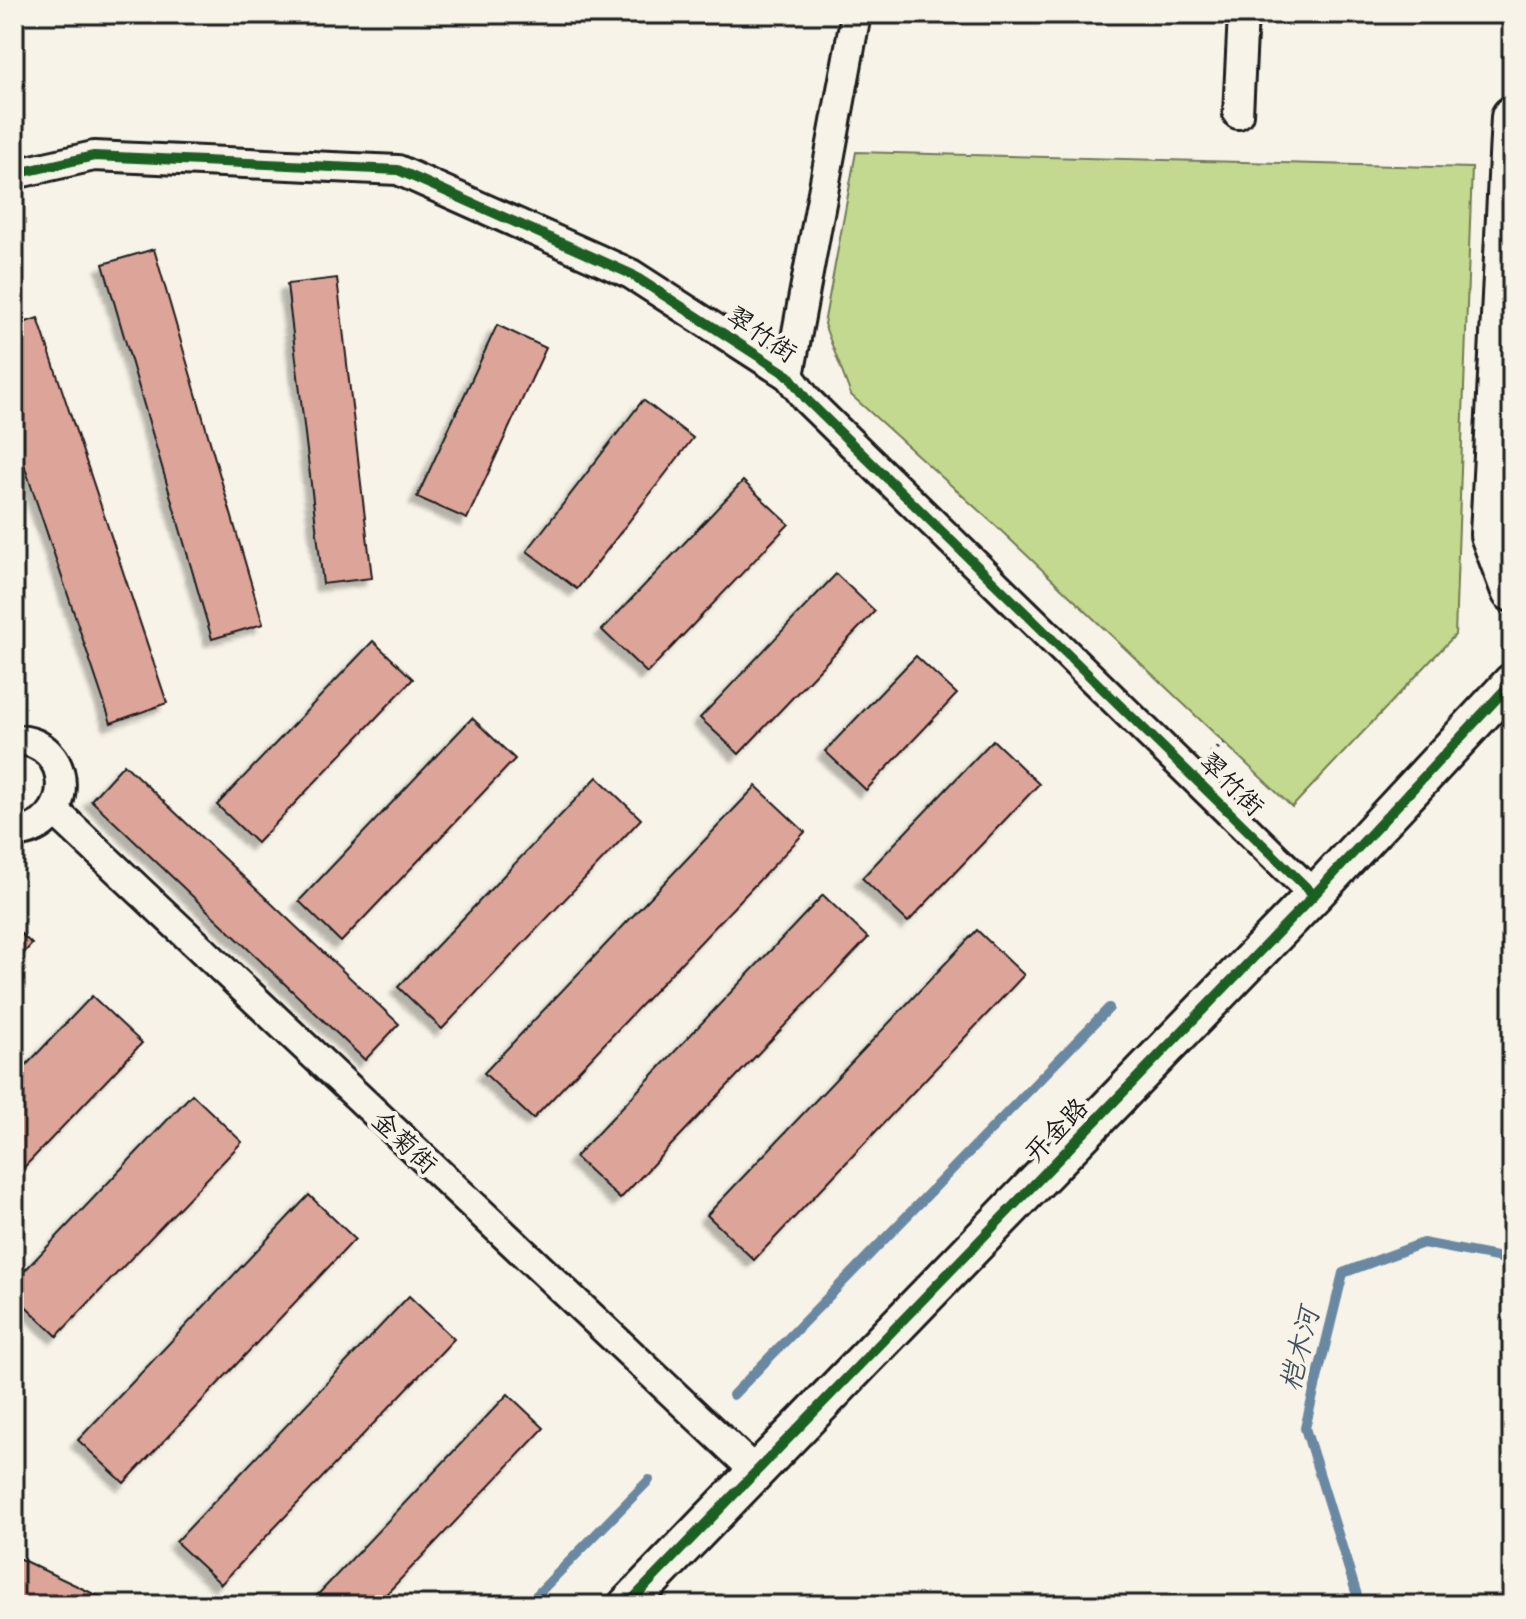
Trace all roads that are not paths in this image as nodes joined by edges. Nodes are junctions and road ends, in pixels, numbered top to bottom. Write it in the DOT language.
graph roads {
  1 [pos="856,14"];
  2 [pos="1243,14"];
  3 [pos="1238,114"];
  4 [pos="1512,117"];
  5 [pos="14,174"];
  6 [pos="789,376"];
  7 [pos="1512,591"];
  8 [pos="1512,682"];
  9 [pos="14,740"];
  10 [pos="55,811"];
  11 [pos="14,833"];
  12 [pos="1314,895"];
  13 [pos="756,1472"];
  14 [pos="627,1605"];
  1 -- 6 [label="street"];
  2 -- 3 [label="street"];
  4 -- 7 [label="main road"];
  5 -- 6 [label="street, 翠竹街"];
  6 -- 12 [label="street, 翠竹街"];
  8 -- 12 [label="street, 开金路"];
  9 -- 10 [label="street"];
  10 -- 11 [label="street"];
  10 -- 13 [label="street, 金菊街"];
  12 -- 13 [label="street, 开金路"];
  13 -- 14 [label="street, 开金路"];
}
